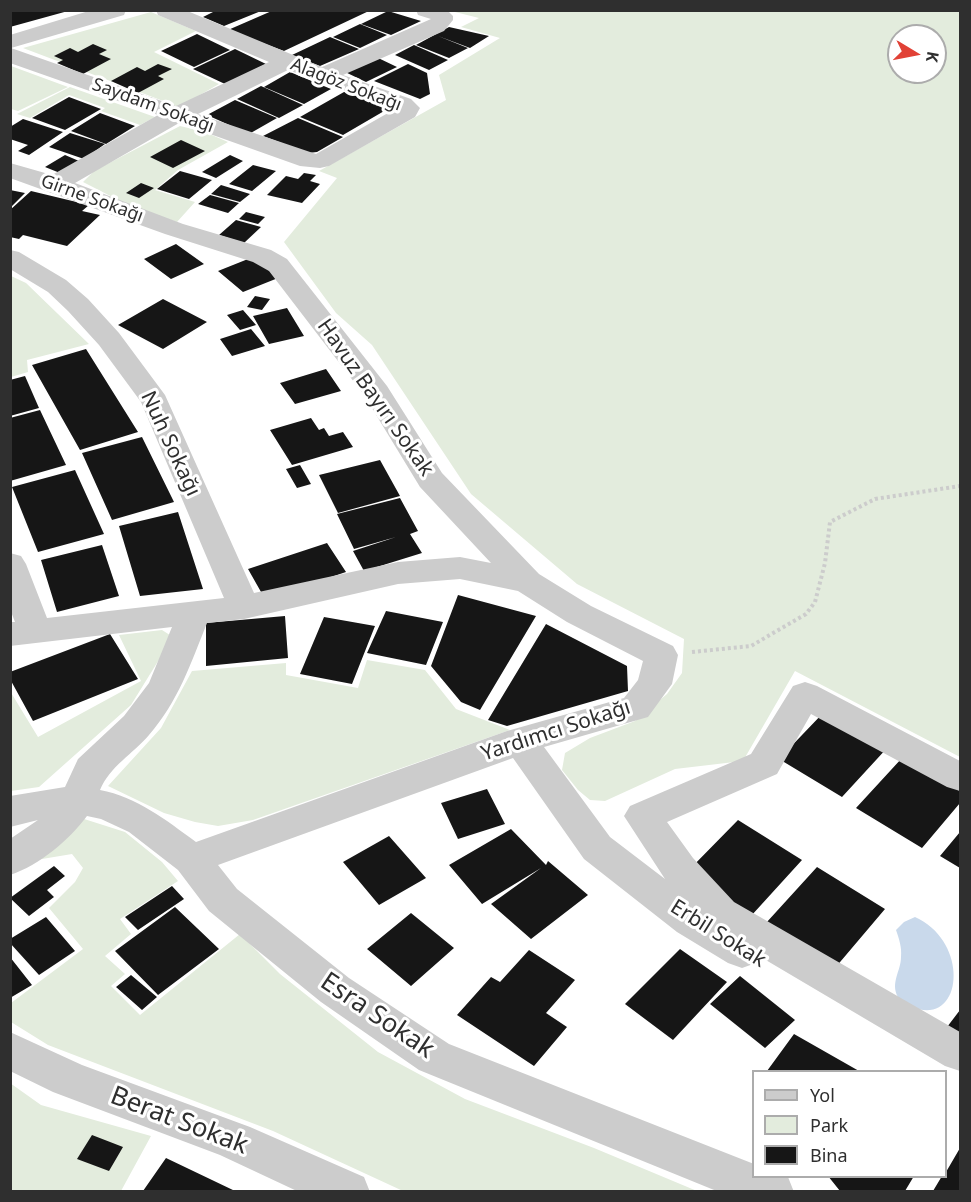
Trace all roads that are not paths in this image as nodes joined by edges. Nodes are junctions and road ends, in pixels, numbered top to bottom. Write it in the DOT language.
graph roads {
  1 [pos="116,10"];
  2 [pos="166,10"];
  3 [pos="426,10"];
  4 [pos="10,42"];
  5 [pos="10,55"];
  6 [pos="287,62"];
  7 [pos="323,75"];
  8 [pos="178,114"];
  9 [pos="296,159"];
  10 [pos="10,170"];
  11 [pos="55,184"];
  12 [pos="174,229"];
  13 [pos="10,258"];
  14 [pos="10,564"];
  15 [pos="527,582"];
  16 [pos="244,607"];
  17 [pos="195,611"];
  18 [pos="23,632"];
  19 [pos="520,741"];
  20 [pos="960,777"];
  21 [pos="78,800"];
  22 [pos="15,810"];
  23 [pos="191,859"];
  24 [pos="10,860"];
  25 [pos="713,921"];
  26 [pos="10,1050"];
  27 [pos="960,1053"];
  28 [pos="960,1077"];
  29 [pos="348,1191"];
  30 [pos="772,1191"];
  1 -- 4 [label="street"];
  2 -- 6 [label="street, Alagöz Sokağı"];
  3 -- 7 [label="street"];
  5 -- 8 [label="street, Saydam Sokağı"];
  6 -- 7 [label="street, Alagöz Sokağı"];
  6 -- 8 [label="street"];
  7 -- 9 [label="street, Alagöz Sokağı"];
  8 -- 9 [label="street, Saydam Sokağı"];
  8 -- 11 [label="street"];
  10 -- 11 [label="street, Girne Sokağı"];
  11 -- 12 [label="street, Girne Sokağı"];
  12 -- 15 [label="street, Havuz Bayırı Sokak"];
  13 -- 16 [label="street, Nuh Sokağı"];
  14 -- 18 [label="street"];
  15 -- 16 [label="street"];
  15 -- 19 [label="street, Yardımcı Sokağı"];
  16 -- 17 [label="street"];
  17 -- 18 [label="street"];
  17 -- 21 [label="street"];
  19 -- 23 [label="street, Yardımcı Sokağı"];
  19 -- 25 [label="street, Erbil Sokak"];
  20 -- 25 [label="street"];
  21 -- 22 [label="street, Esra Sokak"];
  21 -- 23 [label="street, Esra Sokak"];
  21 -- 24 [label="street"];
  23 -- 30 [label="street, Esra Sokak"];
  25 -- 27 [label="street"];
  25 -- 28 [label="street, Erbil Sokak"];
  26 -- 29 [label="street, Berat Sokak"];
}
